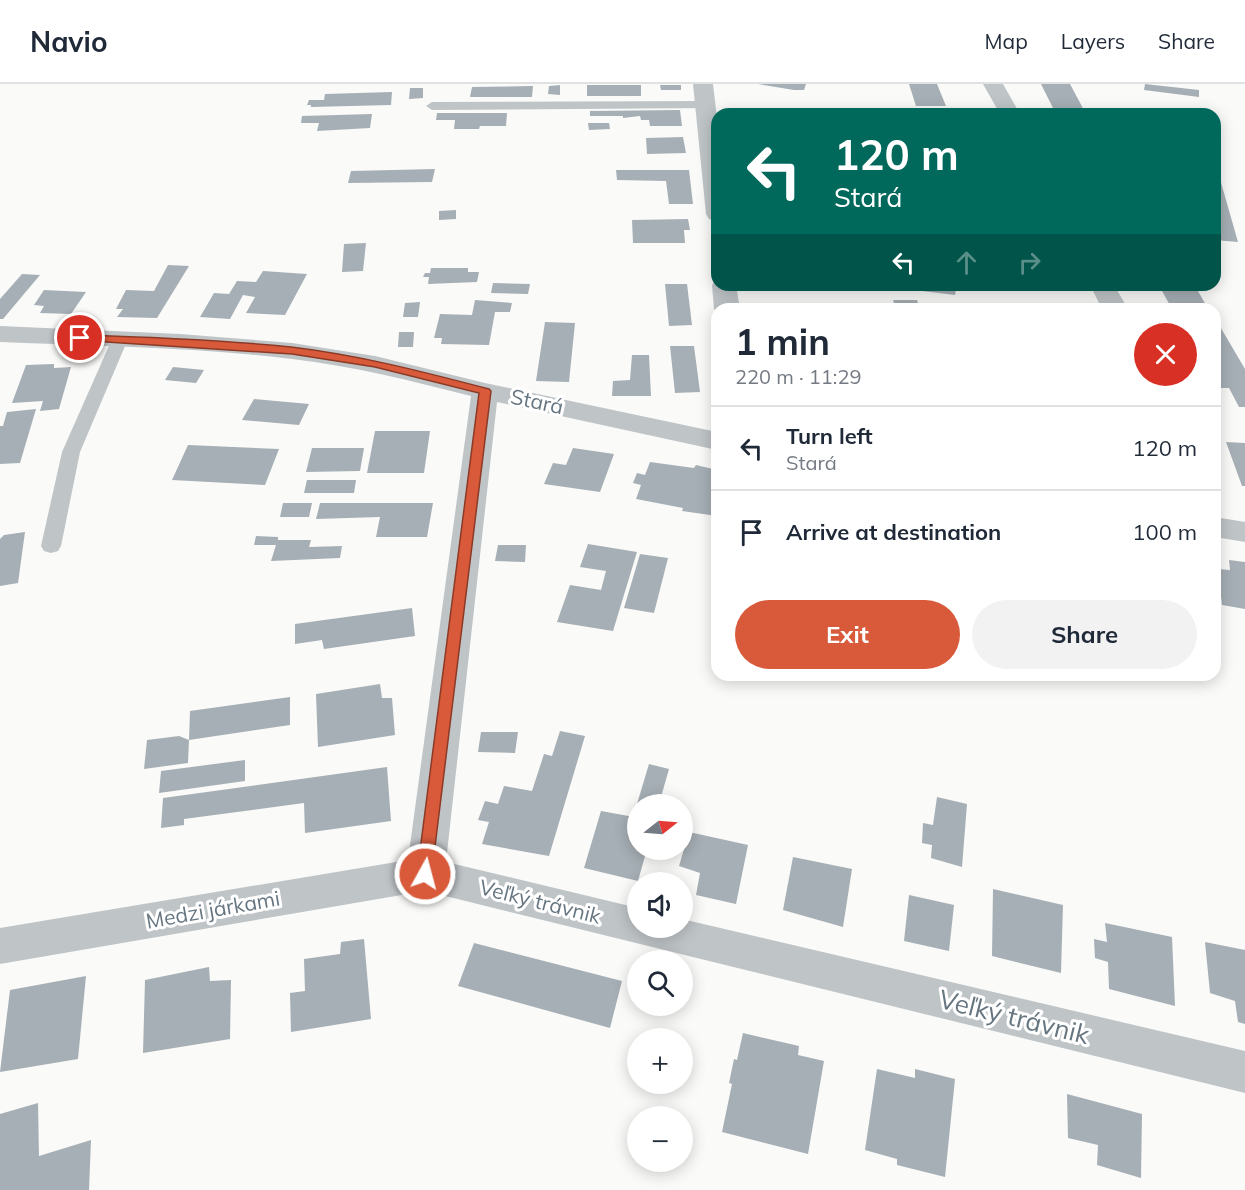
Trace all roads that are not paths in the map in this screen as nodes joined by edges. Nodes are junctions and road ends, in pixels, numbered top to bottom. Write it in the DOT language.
graph roads {
  1 [pos="993,84"];
  2 [pos="704,94"];
  3 [pos="432,106"];
  4 [pos="1007,108"];
  5 [pos="711,159"];
  6 [pos="0,334"];
  7 [pos="120,339"];
  8 [pos="485,391"];
  9 [pos="711,440"];
  10 [pos="1221,528"];
  11 [pos="1245,532"];
  12 [pos="51,546"];
  13 [pos="425,874"];
  14 [pos="627,923"];
  15 [pos="689,938"];
  16 [pos="0,946"];
  17 [pos="1245,1072"];
  1 -- 4 [label="street"];
  2 -- 3 [label="lane"];
  2 -- 5 [label="street"];
  6 -- 7 [label="street, Stará"];
  7 -- 8 [label="street, Stará"];
  7 -- 12 [label="lane"];
  8 -- 9 [label="street, Stará"];
  8 -- 13 [label="street"];
  10 -- 11 [label="street"];
  13 -- 14 [label="street, Veľký trávnik"];
  13 -- 16 [label="street, Medzi járkami"];
  15 -- 17 [label="street, Veľký trávnik"];
}
